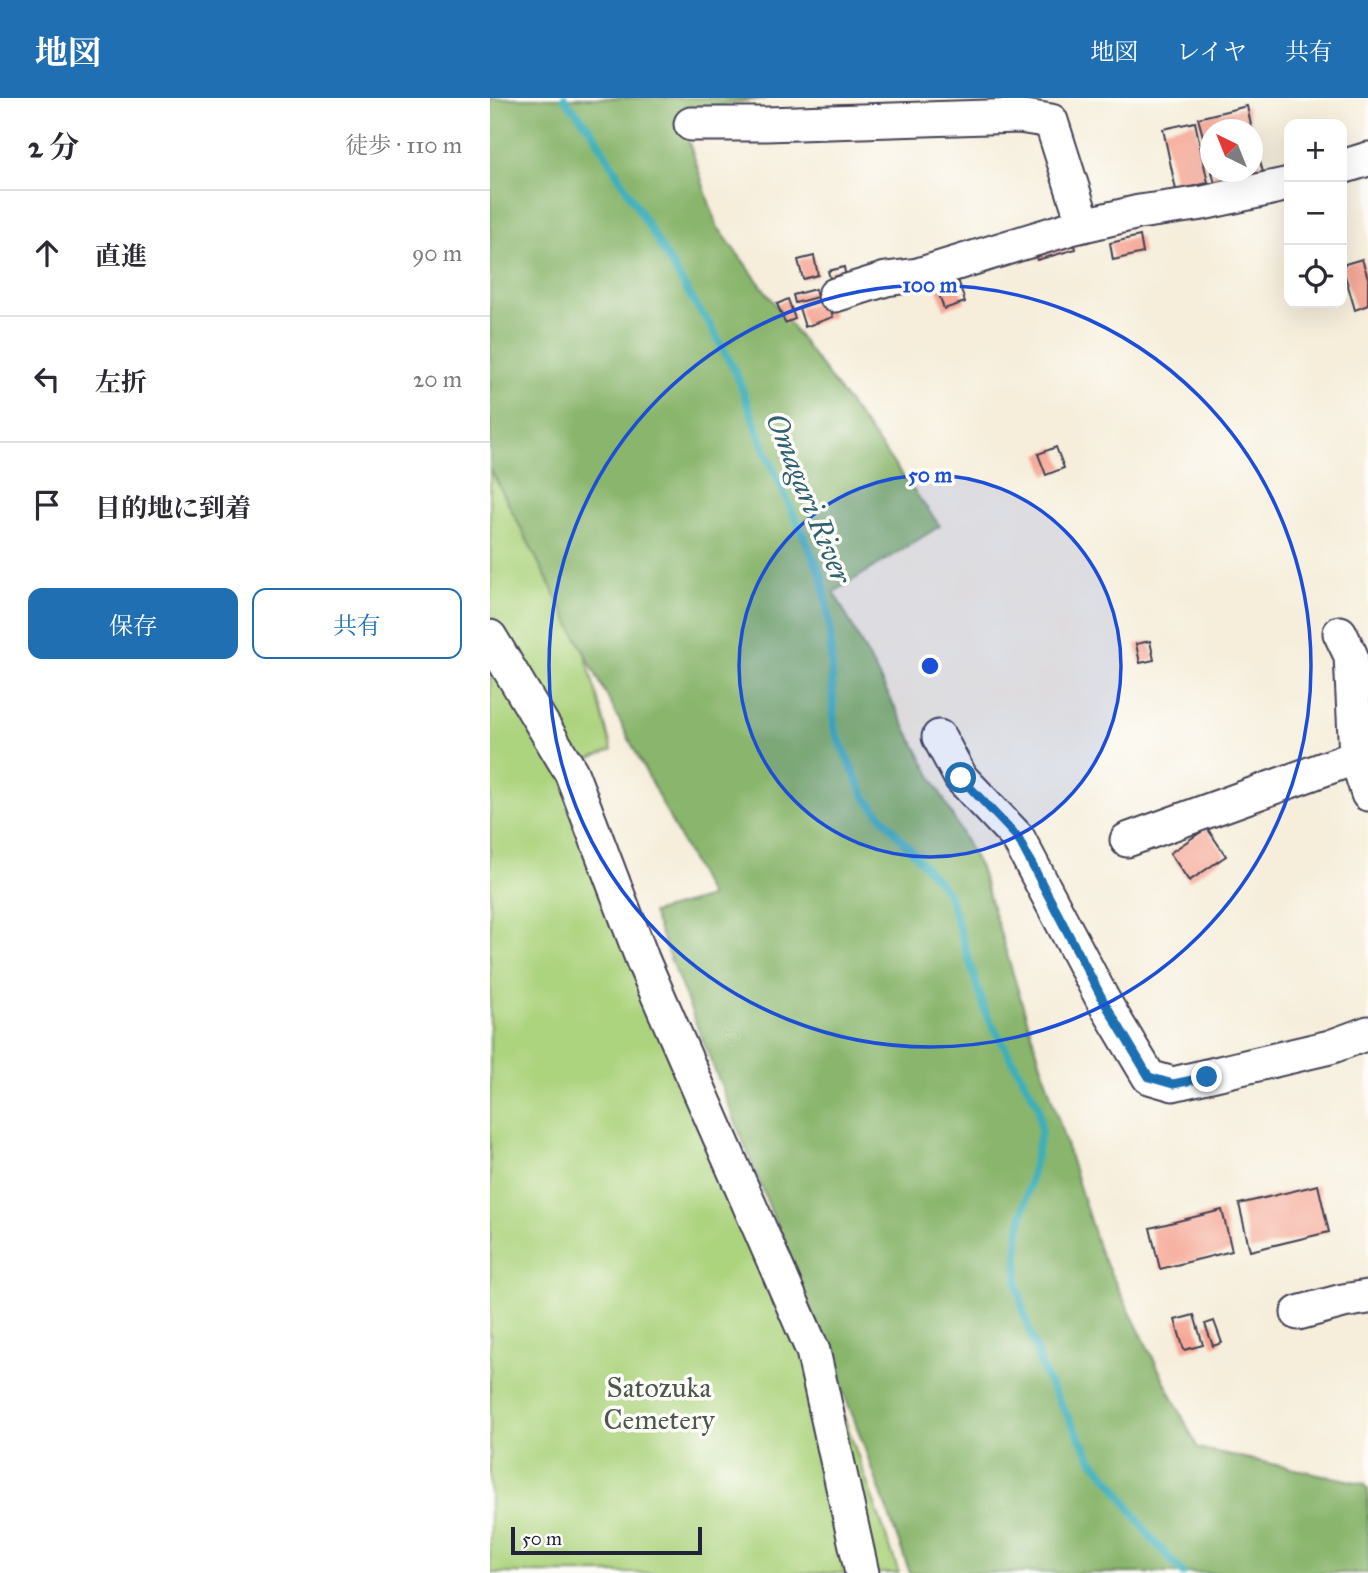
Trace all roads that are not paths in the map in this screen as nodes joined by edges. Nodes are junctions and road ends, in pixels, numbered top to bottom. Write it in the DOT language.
graph roads {
  1 [pos="691,124"];
  2 [pos="1368,159"];
  3 [pos="1347,165"];
  4 [pos="1284,185"];
  5 [pos="1084,225"];
  6 [pos="835,295"];
  7 [pos="1340,633"];
  8 [pos="490,637"];
  9 [pos="939,737"];
  10 [pos="1362,755"];
  11 [pos="1368,794"];
  12 [pos="1127,840"];
  13 [pos="1368,1033"];
  14 [pos="1368,1297"];
  15 [pos="1298,1313"];
  16 [pos="862,1573"];
  1 -- 5 [label="street"];
  2 -- 3 [label="street"];
  4 -- 5 [label="street"];
  5 -- 6 [label="street"];
  7 -- 10 [label="street"];
  8 -- 16 [label="street"];
  9 -- 13 [label="street"];
  10 -- 11 [label="street"];
  10 -- 12 [label="street"];
  14 -- 15 [label="street"];
}
